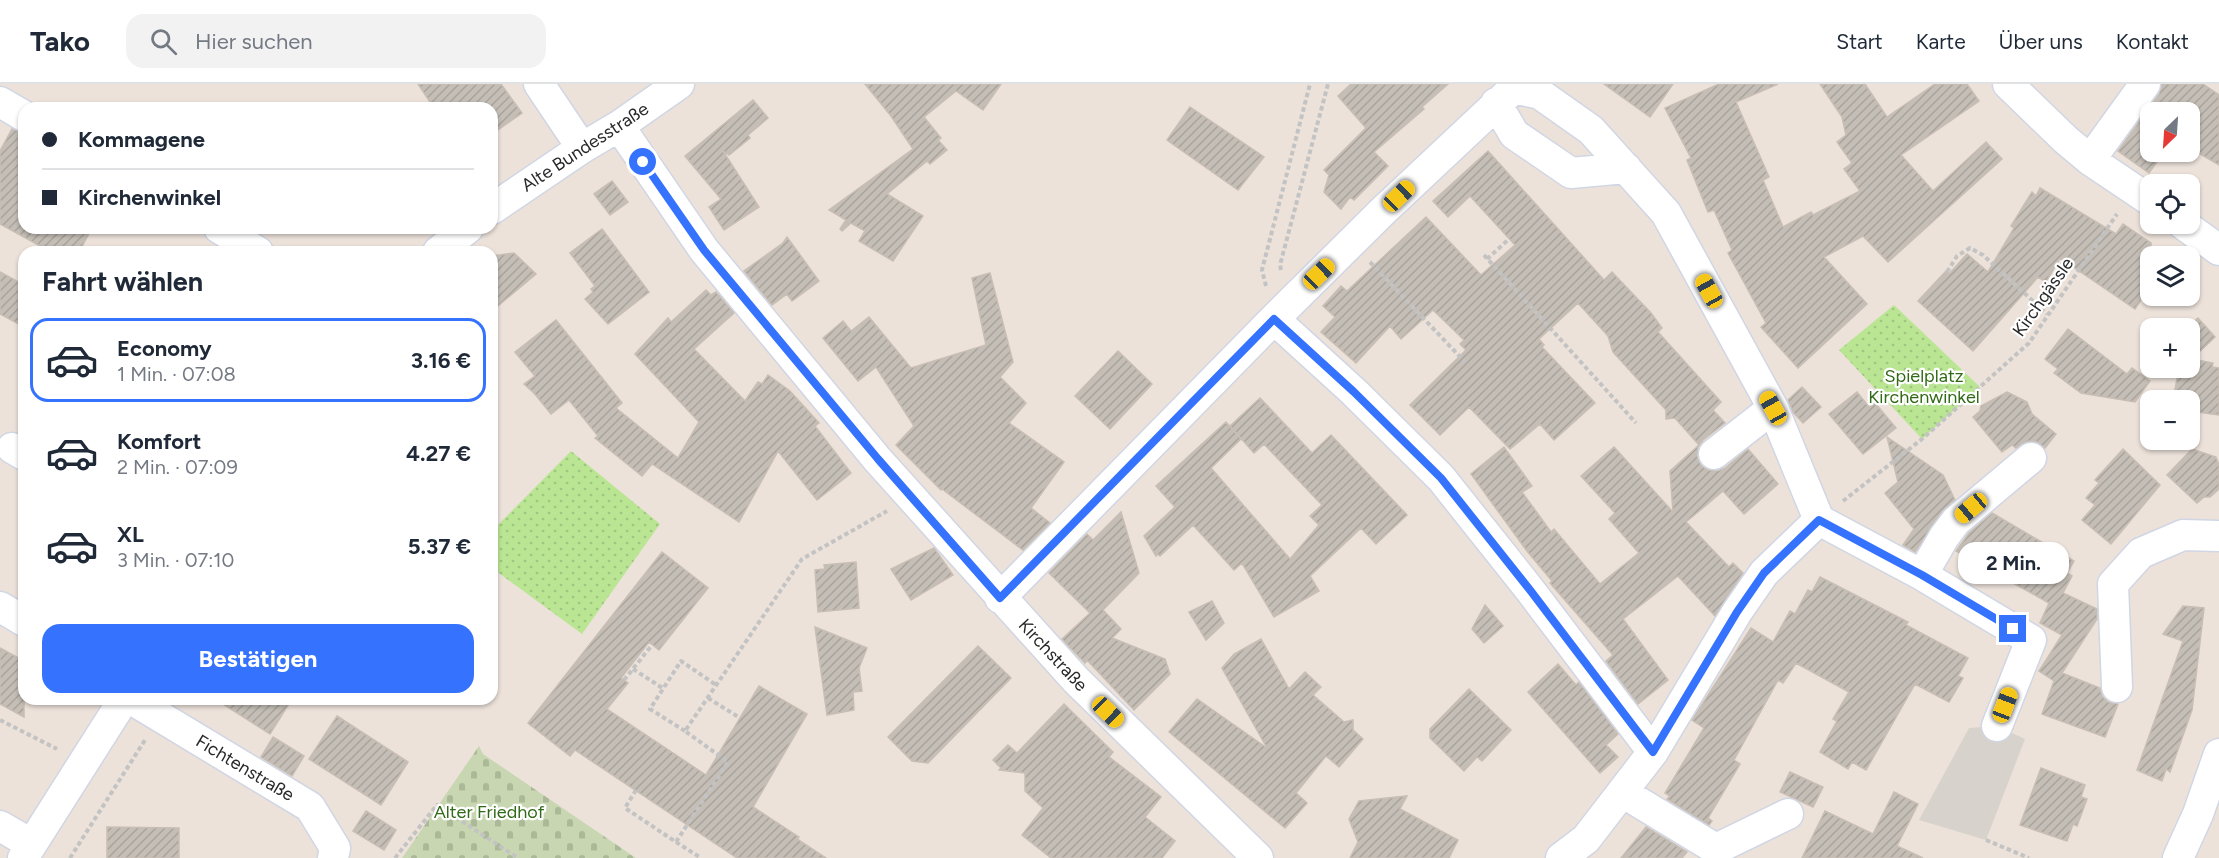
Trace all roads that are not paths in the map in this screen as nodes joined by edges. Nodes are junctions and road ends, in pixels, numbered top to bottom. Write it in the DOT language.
graph roads {
  1 [pos="539,84"];
  2 [pos="679,84"];
  3 [pos="2008,84"];
  4 [pos="2145,84"];
  5 [pos="1496,103"];
  6 [pos="619,126"];
  7 [pos="582,148"];
  8 [pos="2090,160"];
  9 [pos="1633,177"];
  10 [pos="2140,194"];
  11 [pos="498,205"];
  12 [pos="229,234"];
  13 [pos="460,234"];
  14 [pos="2197,234"];
  15 [pos="248,246"];
  16 [pos="446,246"];
  17 [pos="2219,250"];
  18 [pos="1280,313"];
  19 [pos="1773,408"];
  20 [pos="1714,454"];
  21 [pos="2031,458"];
  22 [pos="1819,520"];
  23 [pos="2219,536"];
  24 [pos="1922,575"];
  25 [pos="1000,598"];
  26 [pos="0,607"];
  27 [pos="18,618"];
  28 [pos="2117,687"];
  29 [pos="120,705"];
  30 [pos="140,705"];
  31 [pos="1997,726"];
  32 [pos="1653,752"];
  33 [pos="2219,754"];
  34 [pos="1622,792"];
  35 [pos="1788,814"];
  36 [pos="0,825"];
  37 [pos="27,851"];
  38 [pos="333,858"];
  39 [pos="1258,858"];
  40 [pos="1561,858"];
  41 [pos="2178,858"];
  1 -- 7 [label="street"];
  2 -- 6 [label="street, Alte Bundesstraße"];
  3 -- 8 [label="street"];
  4 -- 8 [label="street"];
  5 -- 9 [label="street"];
  5 -- 9 [label="street"];
  5 -- 18 [label="street"];
  6 -- 7 [label="street, Alte Bundesstraße"];
  6 -- 25 [label="street, Kirchstraße"];
  7 -- 11 [label="street, Alte Bundesstraße"];
  8 -- 10 [label="street"];
  9 -- 19 [label="street"];
  12 -- 15 [label="street"];
  13 -- 16 [label="street"];
  14 -- 17 [label="street"];
  18 -- 25 [label="street"];
  18 -- 32 [label="street"];
  19 -- 20 [label="street"];
  19 -- 22 [label="street"];
  21 -- 24 [label="street"];
  22 -- 24 [label="street"];
  22 -- 32 [label="street"];
  23 -- 28 [label="street"];
  24 -- 31 [label="street"];
  25 -- 39 [label="street, Kirchstraße"];
  26 -- 27 [label="street"];
  29 -- 37 [label="street"];
  30 -- 38 [label="street, Fichtenstraße"];
  32 -- 34 [label="street"];
  33 -- 41 [label="street"];
  34 -- 35 [label="street"];
  34 -- 40 [label="street"];
  36 -- 37 [label="street"];
}
